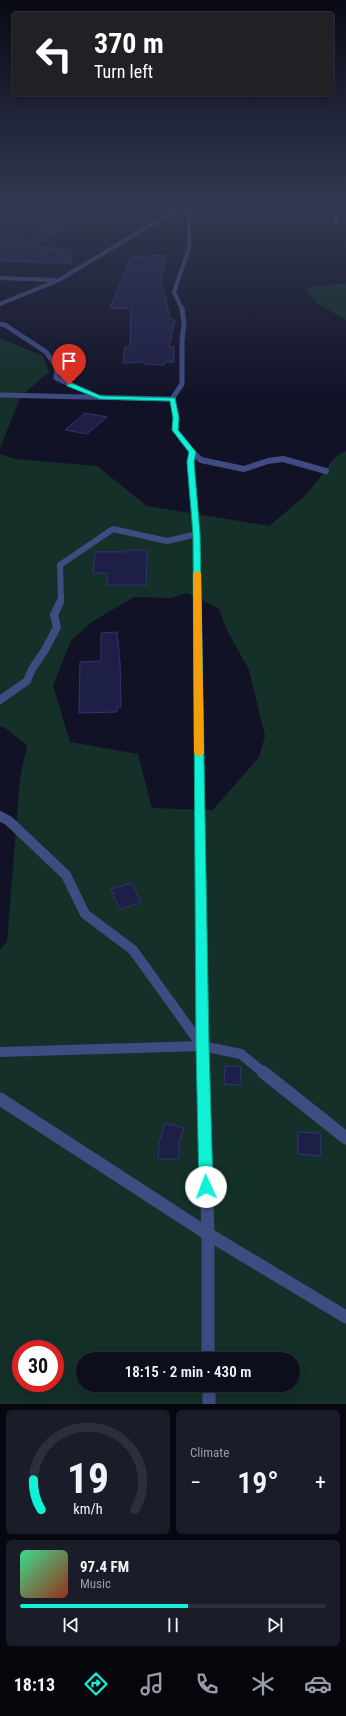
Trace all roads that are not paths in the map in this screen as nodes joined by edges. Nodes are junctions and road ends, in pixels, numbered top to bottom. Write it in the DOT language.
graph roads {
  1 [pos="73,272"];
  2 [pos="181,272"];
  3 [pos="0,278"];
  4 [pos="59,280"];
  5 [pos="0,304"];
  6 [pos="0,324"];
  7 [pos="0,395"];
  8 [pos="100,397"];
  9 [pos="172,400"];
  10 [pos="192,452"];
  11 [pos="326,471"];
  12 [pos="197,534"];
  13 [pos="0,700"];
  14 [pos="0,816"];
  15 [pos="202,1046"];
  16 [pos="0,1052"];
  17 [pos="0,1099"];
  18 [pos="346,1138"];
  19 [pos="208,1234"];
  20 [pos="346,1317"];
  21 [pos="208,1352"];
  22 [pos="209,1392"];
  23 [pos="209,1404"];
  1 -- 4 [label="street"];
  2 -- 9 [label="street"];
  3 -- 4 [label="street"];
  4 -- 5 [label="street"];
  6 -- 8 [label="street"];
  7 -- 8 [label="street"];
  8 -- 9 [label="street"];
  9 -- 10 [label="street"];
  10 -- 11 [label="street"];
  10 -- 12 [label="street"];
  12 -- 13 [label="street"];
  12 -- 15 [label="street"];
  14 -- 15 [label="street"];
  15 -- 16 [label="street"];
  15 -- 18 [label="street"];
  15 -- 19 [label="street"];
  17 -- 19 [label="street"];
  19 -- 20 [label="street"];
  19 -- 21 [label="street"];
  22 -- 23 [label="street"];
}
